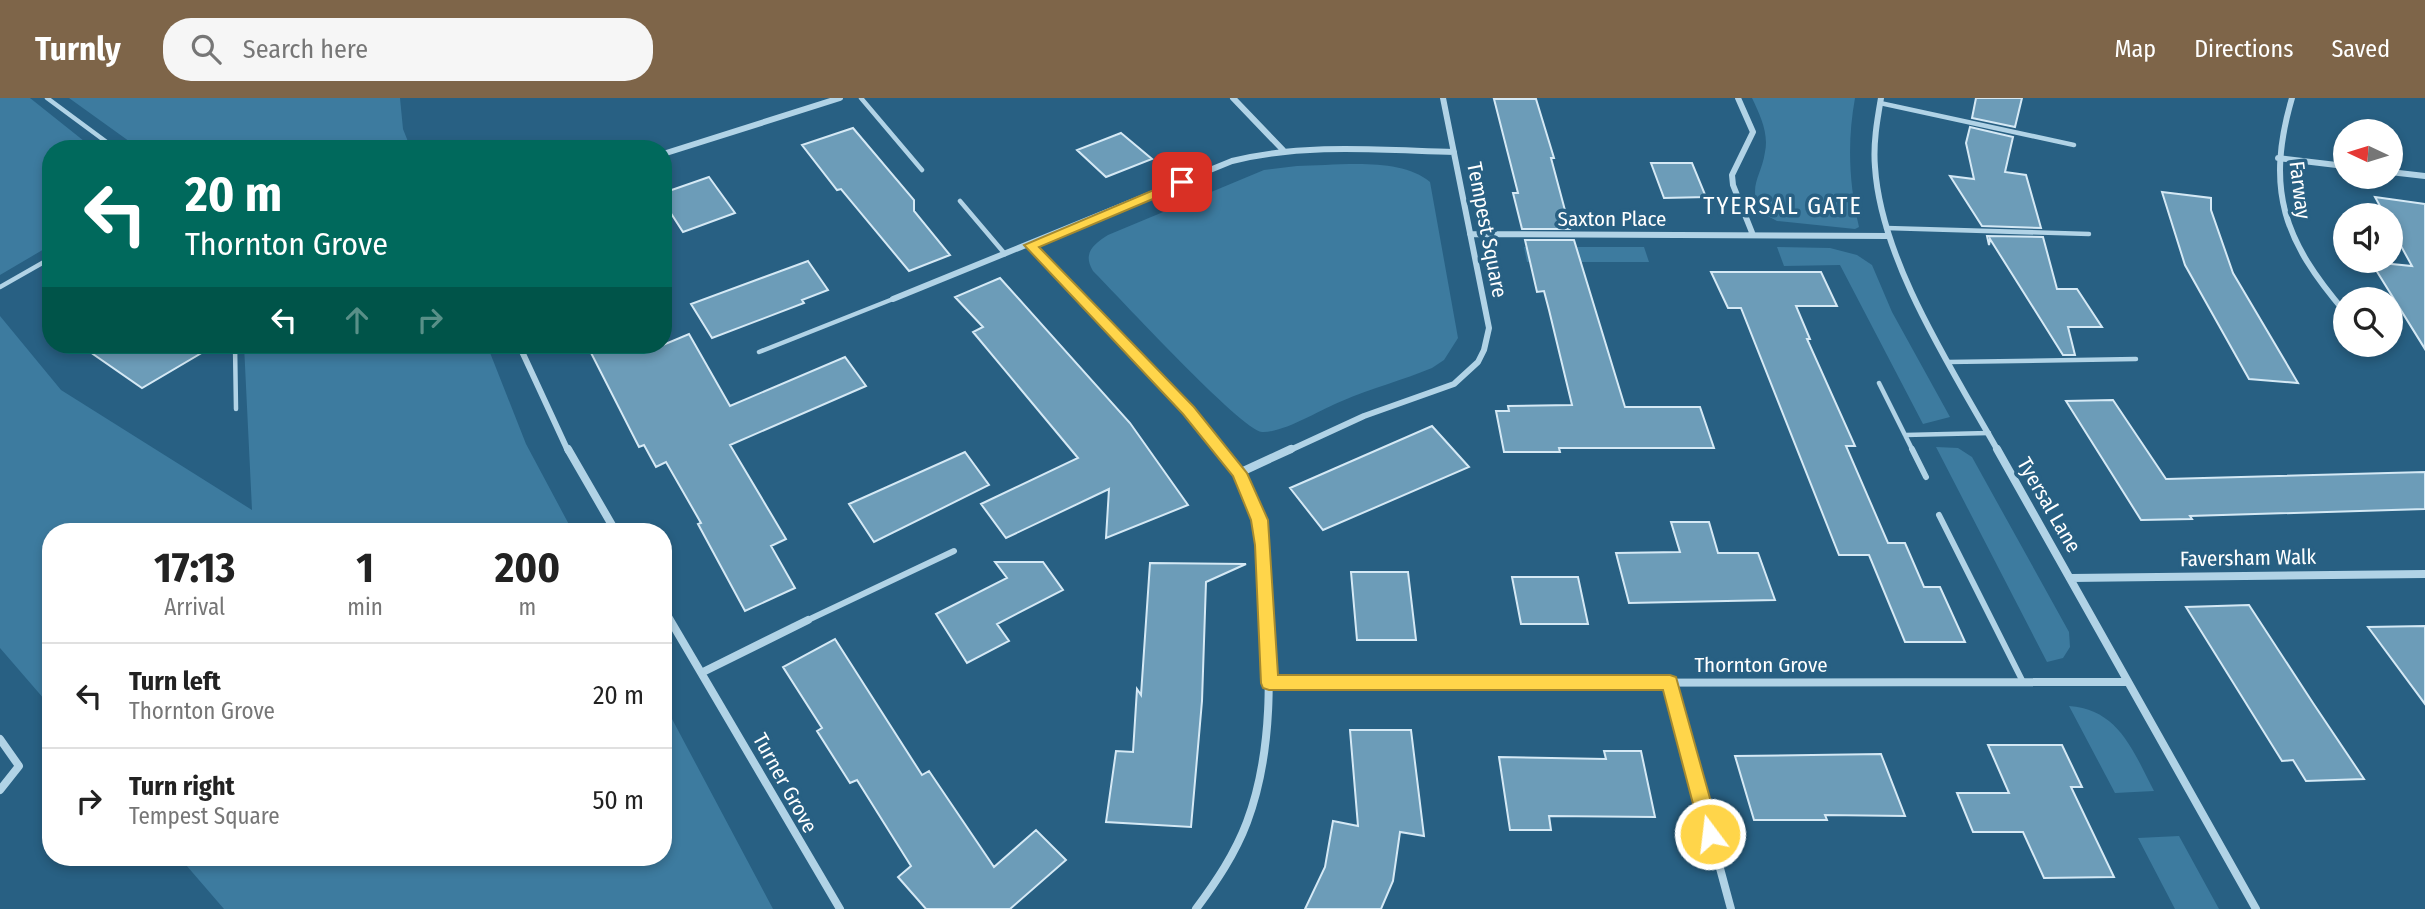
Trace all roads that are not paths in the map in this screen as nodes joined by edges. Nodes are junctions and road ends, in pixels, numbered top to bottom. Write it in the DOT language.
graph roads {
  1 [pos="47,98"];
  2 [pos="840,98"];
  3 [pos="861,98"];
  4 [pos="1233,98"];
  5 [pos="1443,98"];
  6 [pos="1738,98"];
  7 [pos="2292,98"];
  8 [pos="1881,100"];
  9 [pos="104,140"];
  10 [pos="2074,145"];
  11 [pos="672,150"];
  12 [pos="1283,150"];
  13 [pos="1454,152"];
  14 [pos="2278,158"];
  15 [pos="2333,165"];
  16 [pos="922,170"];
  17 [pos="2403,173"];
  18 [pos="2425,176"];
  19 [pos="960,201"];
  20 [pos="1888,232"];
  21 [pos="1471,234"];
  22 [pos="2088,234"];
  23 [pos="1753,235"];
  24 [pos="1031,245"];
  25 [pos="1006,255"];
  26 [pos="42,263"];
  27 [pos="0,287"];
  28 [pos="2333,298"];
  29 [pos="894,299"];
  30 [pos="759,352"];
  31 [pos="235,354"];
  32 [pos="523,354"];
  33 [pos="2136,359"];
  34 [pos="1948,362"];
  35 [pos="1879,383"];
  36 [pos="236,409"];
  37 [pos="1989,433"];
  38 [pos="1905,435"];
  39 [pos="1240,473"];
  40 [pos="1926,478"];
  41 [pos="1939,515"];
  42 [pos="611,523"];
  43 [pos="954,551"];
  44 [pos="2425,574"];
  45 [pos="2071,578"];
  46 [pos="808,620"];
  47 [pos="672,622"];
  48 [pos="703,672"];
  49 [pos="2023,682"];
  50 [pos="2127,682"];
  51 [pos="1269,683"];
  52 [pos="1670,683"];
  53 [pos="0,739"];
  54 [pos="0,790"];
  55 [pos="840,909"];
  56 [pos="1196,909"];
  57 [pos="1731,909"];
  58 [pos="2256,909"];
  1 -- 9 [label="lane"];
  2 -- 11 [label="street"];
  3 -- 16 [label="lane"];
  4 -- 12 [label="street"];
  5 -- 13 [label="street"];
  6 -- 23 [label="street"];
  7 -- 14 [label="street, Farway"];
  8 -- 10 [label="lane"];
  8 -- 20 [label="street, Tyersal Lane"];
  12 -- 13 [label="street, Tempest Square"];
  12 -- 24 [label="street, Tempest Square"];
  13 -- 21 [label="street, Tempest Square"];
  14 -- 15 [label="street"];
  14 -- 28 [label="street, Farway"];
  17 -- 18 [label="street"];
  19 -- 25 [label="lane"];
  20 -- 22 [label="lane"];
  20 -- 23 [label="street, Saxton Place"];
  20 -- 34 [label="street, Tyersal Lane"];
  21 -- 23 [label="street, Saxton Place"];
  21 -- 39 [label="street, Tempest Square"];
  24 -- 25 [label="street, Tempest Square"];
  24 -- 39 [label="street"];
  25 -- 29 [label="street, Tempest Square"];
  26 -- 27 [label="lane"];
  29 -- 30 [label="lane"];
  31 -- 36 [label="lane"];
  32 -- 42 [label="street"];
  33 -- 34 [label="lane"];
  34 -- 37 [label="street, Tyersal Lane"];
  35 -- 38 [label="lane"];
  37 -- 38 [label="lane"];
  37 -- 45 [label="street, Tyersal Lane"];
  38 -- 40 [label="lane"];
  39 -- 51 [label="street"];
  41 -- 49 [label="lane"];
  43 -- 46 [label="lane"];
  44 -- 45 [label="street, Faversham Walk"];
  45 -- 50 [label="street, Tyersal Lane"];
  46 -- 48 [label="street"];
  47 -- 48 [label="street, Turner Grove"];
  48 -- 55 [label="street, Turner Grove"];
  49 -- 50 [label="street, Thornton Grove"];
  49 -- 52 [label="street, Thornton Grove"];
  50 -- 58 [label="street, Tyersal Lane"];
  51 -- 52 [label="street, Thornton Grove"];
  51 -- 56 [label="street"];
  52 -- 57 [label="street"];
  53 -- 54 [label="street"];
}
